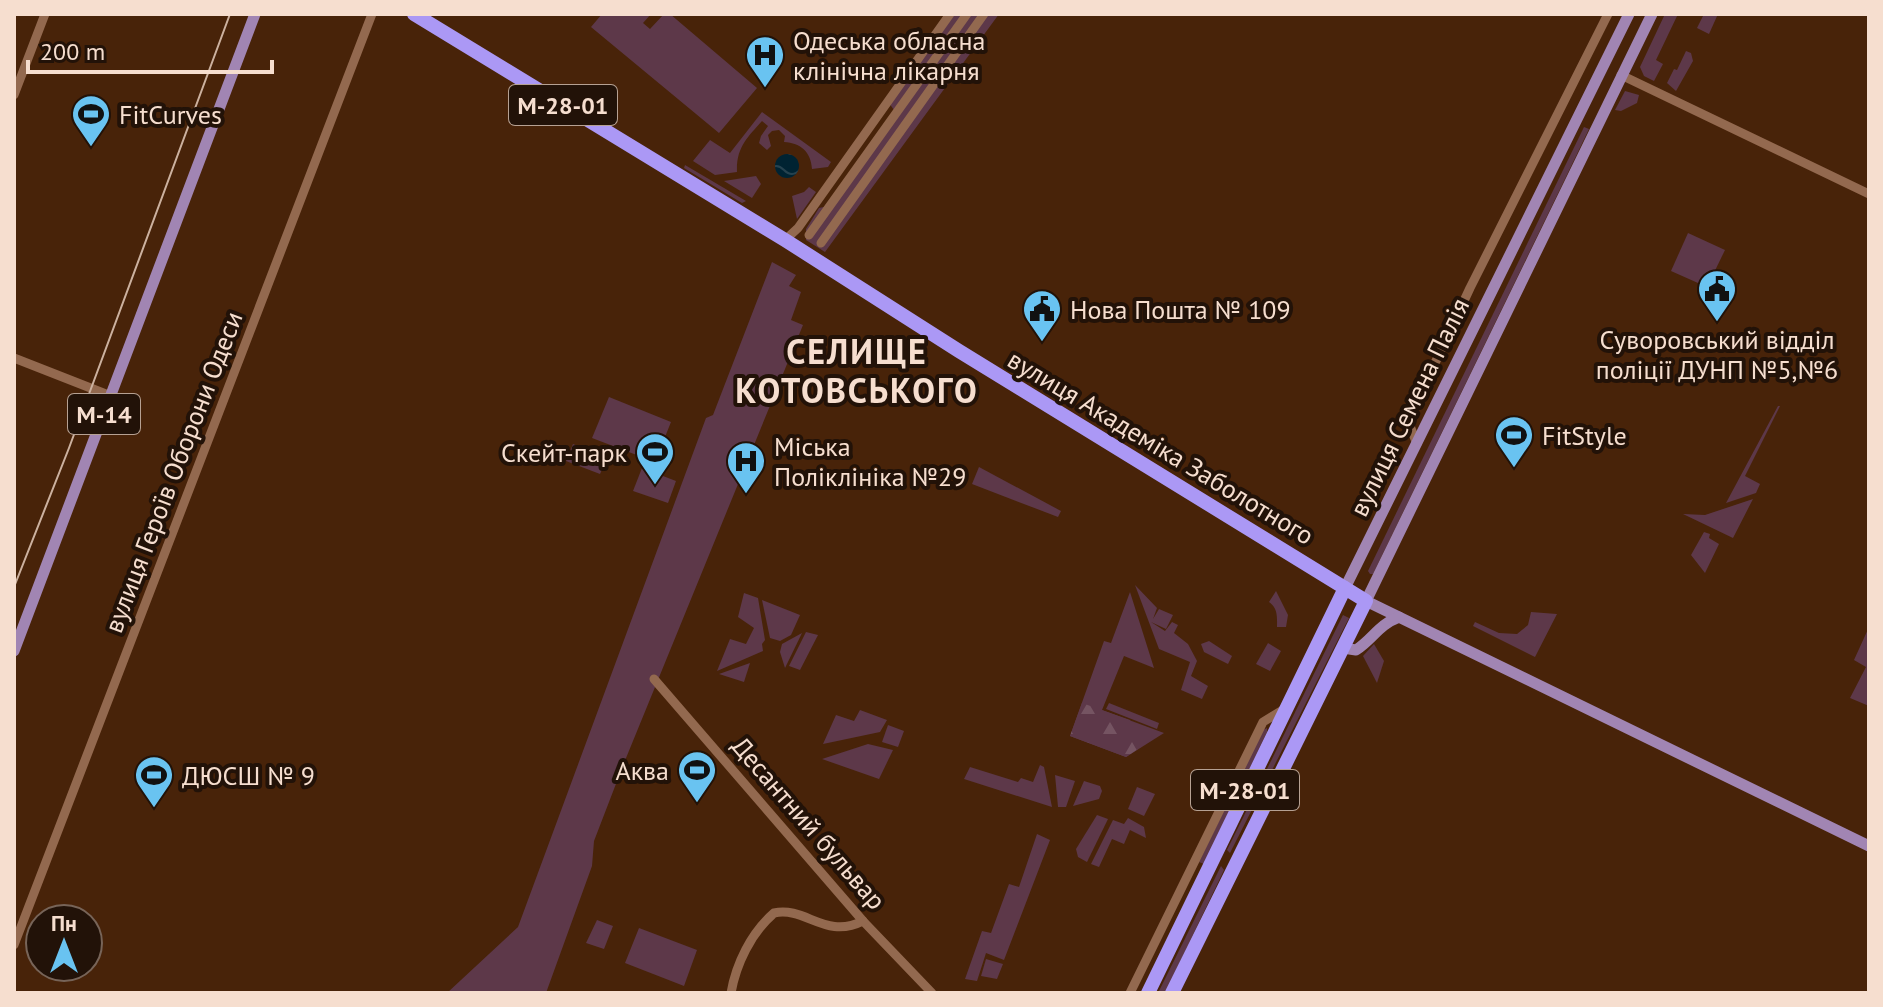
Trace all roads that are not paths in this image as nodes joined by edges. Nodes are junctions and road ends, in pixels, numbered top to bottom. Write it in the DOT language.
graph roads {
  1 [pos="45,14"];
  2 [pos="255,14"];
  3 [pos="372,14"];
  4 [pos="414,14"];
  5 [pos="950,14"];
  6 [pos="967,14"];
  7 [pos="984,14"];
  8 [pos="1608,14"];
  9 [pos="1629,14"];
  10 [pos="1652,14"];
  11 [pos="1621,75"];
  12 [pos="14,95"];
  13 [pos="1578,115"];
  14 [pos="1596,125"];
  15 [pos="1869,194"];
  16 [pos="809,235"];
  17 [pos="785,240"];
  18 [pos="821,243"];
  19 [pos="1470,288"];
  20 [pos="1489,297"];
  21 [pos="14,358"];
  22 [pos="111,396"];
  23 [pos="1417,444"];
  24 [pos="1345,588"];
  25 [pos="1366,601"];
  26 [pos="1399,617"];
  27 [pos="1343,648"];
  28 [pos="14,651"];
  29 [pos="654,679"];
  30 [pos="1286,708"];
  31 [pos="1869,846"];
  32 [pos="1214,853"];
  33 [pos="1235,863"];
  34 [pos="863,921"];
  35 [pos="14,945"];
  36 [pos="731,993"];
  37 [pos="932,993"];
  38 [pos="1130,993"];
  39 [pos="1148,993"];
  40 [pos="1172,993"];
  1 -- 12 [label="street"];
  2 -- 22 [label="main road, М-14"];
  3 -- 35 [label="street, вулиця Героїв Оборони Одеси"];
  4 -- 17 [label="highway, вулиця Академіка Заболотного / М-28-01"];
  5 -- 17 [label="street"];
  6 -- 16 [label="street"];
  7 -- 18 [label="street"];
  8 -- 19 [label="street"];
  9 -- 13 [label="main road, вулиця Семена Палія"];
  10 -- 11 [label="main road, вулиця Семена Палія"];
  11 -- 14 [label="main road, вулиця Семена Палія"];
  11 -- 15 [label="street"];
  13 -- 14 [label="main road"];
  13 -- 20 [label="main road, вулиця Семена Палія"];
  14 -- 25 [label="main road, вулиця Семена Палія"];
  17 -- 24 [label="highway, вулиця Академіка Заболотного / М-28-01"];
  19 -- 20 [label="street"];
  19 -- 23 [label="street"];
  20 -- 23 [label="main road, вулиця Семена Палія"];
  21 -- 22 [label="street"];
  22 -- 28 [label="main road, М-14"];
  23 -- 24 [label="main road, вулиця Семена Палія"];
  24 -- 25 [label="highway, вулиця Академіка Заболотного / М-28-01"];
  24 -- 30 [label="highway, вулиця Семена Палія / М-28-01"];
  25 -- 26 [label="main road, вулиця Академіка Заболотного"];
  25 -- 27 [label="highway, вулиця Семена Палія / М-28-01"];
  26 -- 27 [label="main road"];
  26 -- 31 [label="main road, вулиця Академіка Заболотного"];
  27 -- 33 [label="highway, вулиця Семена Палія / М-28-01"];
  29 -- 34 [label="street, Десантний бульвар"];
  30 -- 32 [label="highway, вулиця Семена Палія / М-28-01"];
  30 -- 38 [label="street"];
  32 -- 33 [label="highway"];
  32 -- 39 [label="highway, вулиця Семена Палія / М-28-01"];
  33 -- 40 [label="highway, вулиця Семена Палія / М-28-01"];
  34 -- 36 [label="street"];
  34 -- 37 [label="street, Десантний бульвар"];
}
